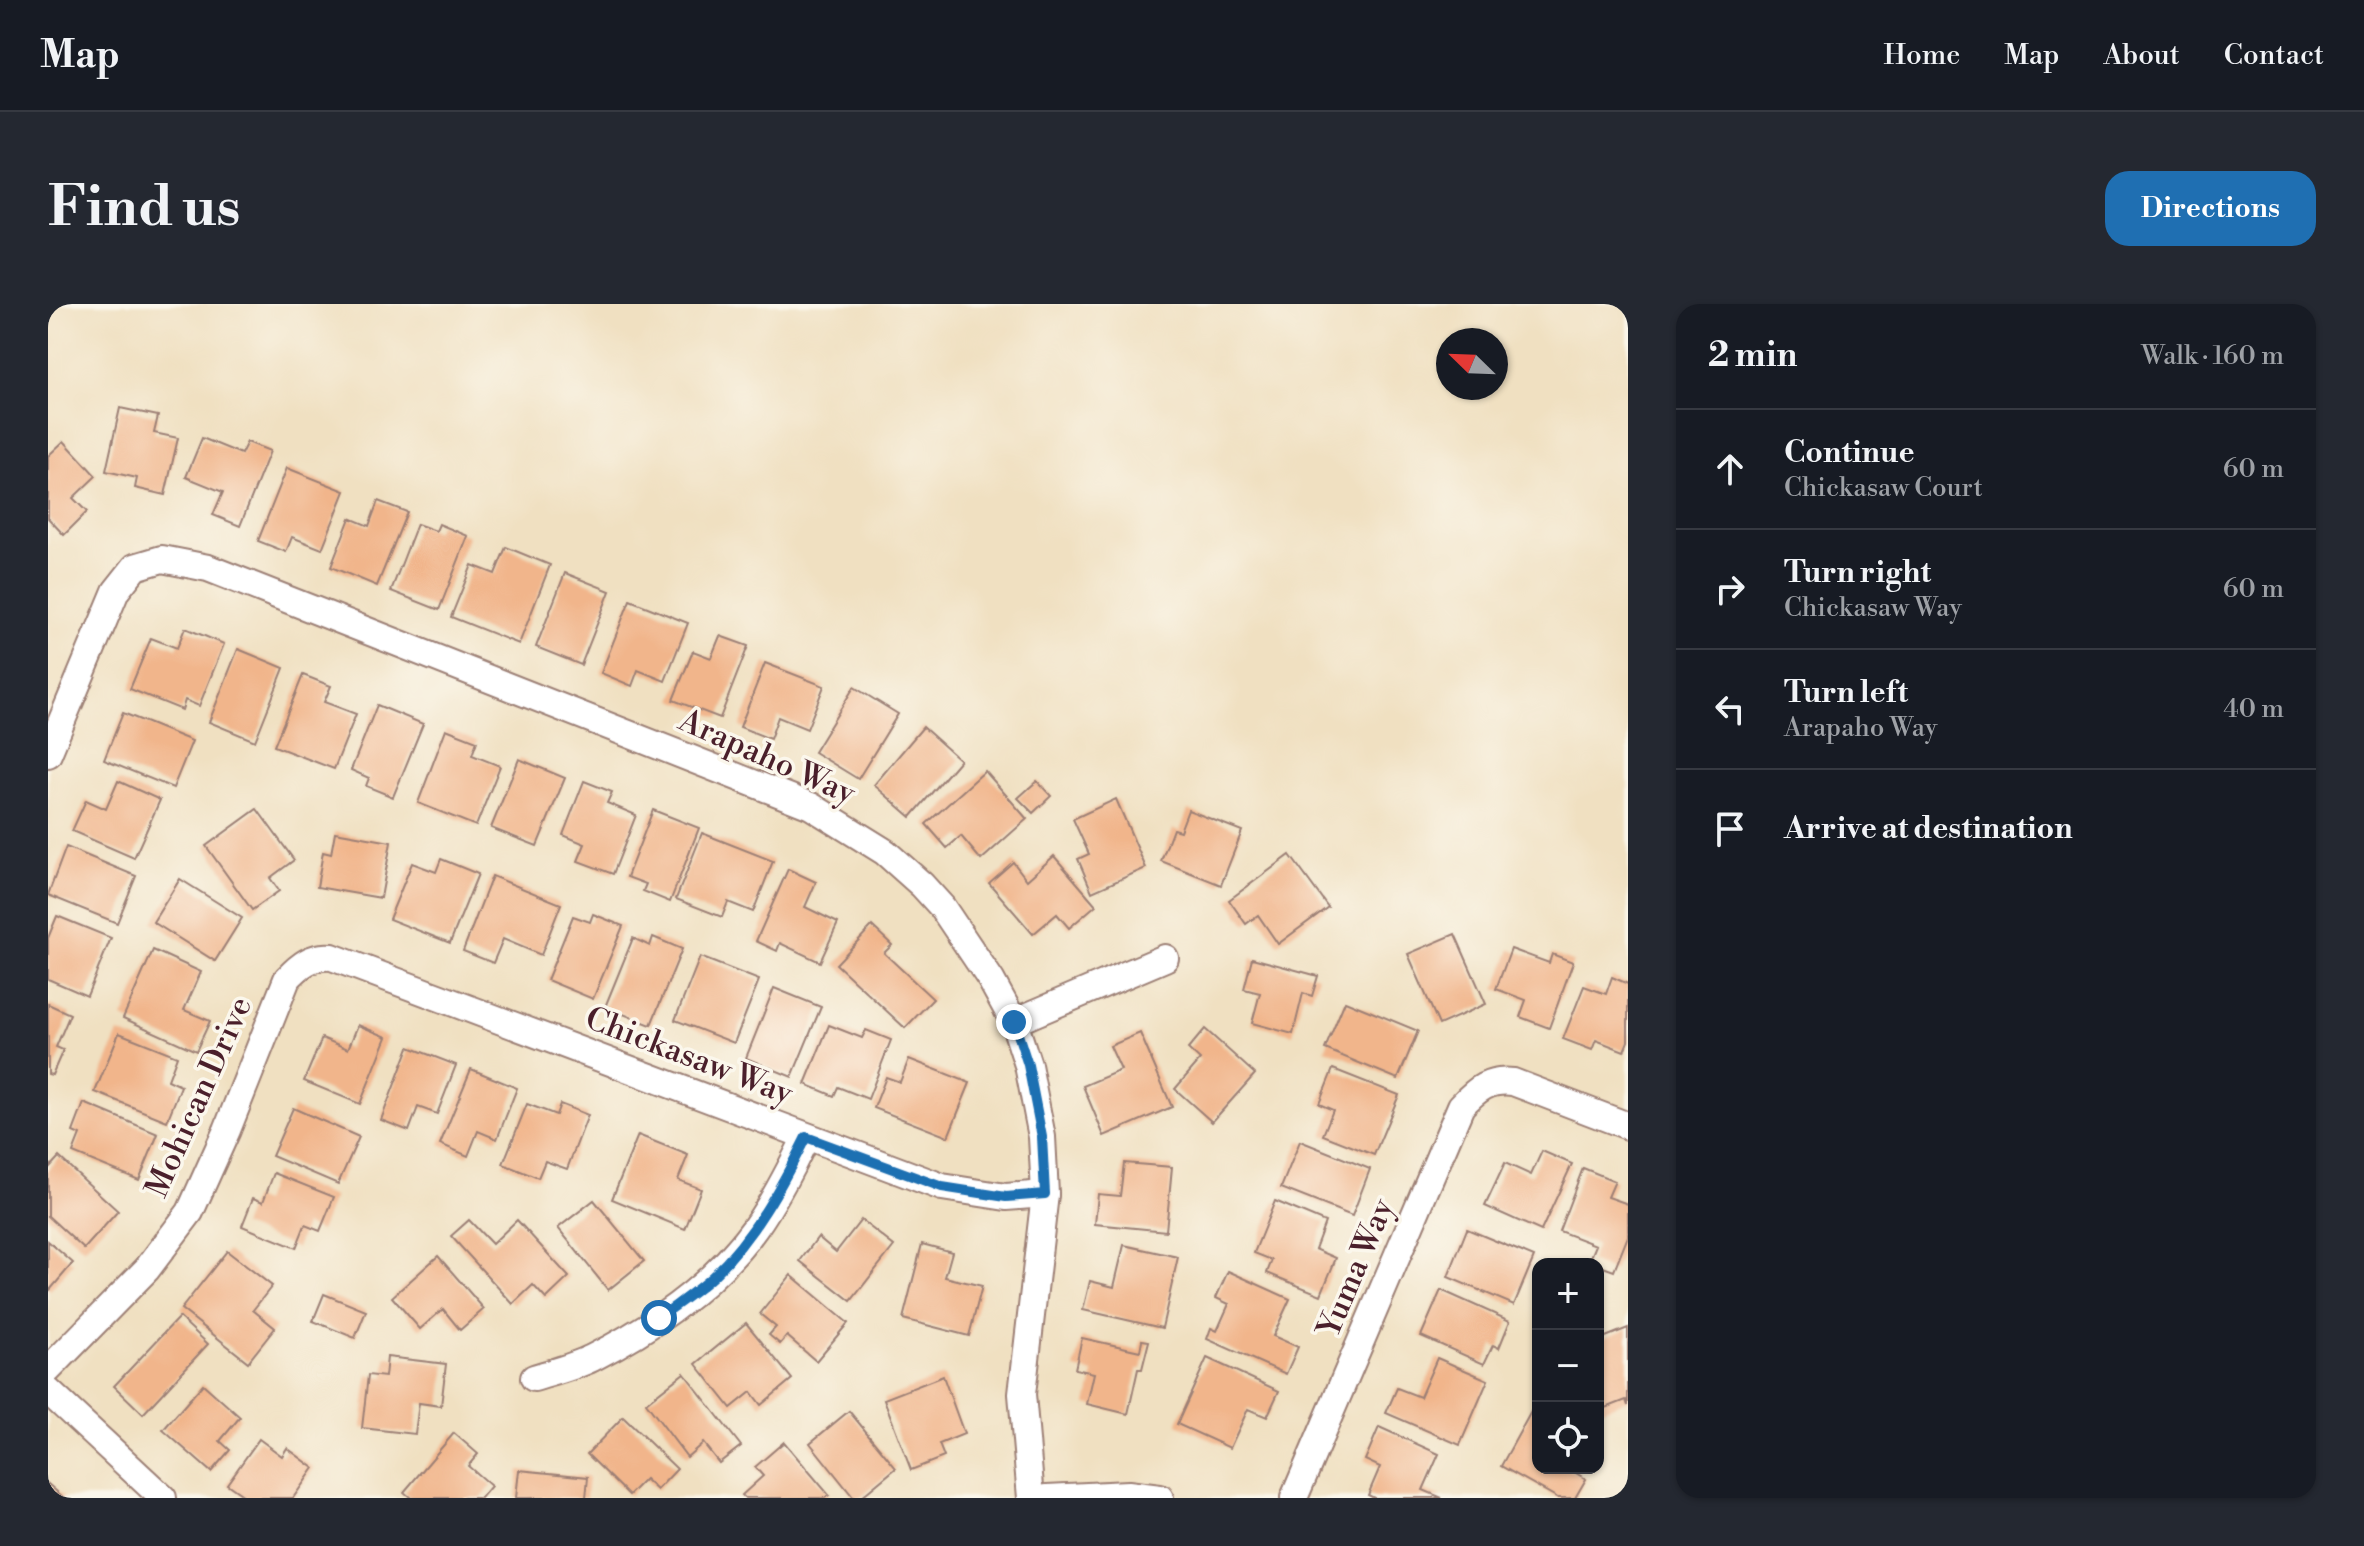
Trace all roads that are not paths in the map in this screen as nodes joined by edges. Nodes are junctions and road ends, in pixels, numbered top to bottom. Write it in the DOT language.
graph roads {
  1 [pos="48,754"];
  2 [pos="1165,958"];
  3 [pos="314,959"];
  4 [pos="1014,1022"];
  5 [pos="1628,1126"];
  6 [pos="806,1137"];
  7 [pos="1045,1194"];
  8 [pos="48,1370"];
  9 [pos="534,1378"];
  10 [pos="48,1391"];
  11 [pos="163,1498"];
  12 [pos="1031,1498"];
  13 [pos="1047,1498"];
  14 [pos="1160,1498"];
  15 [pos="1294,1498"];
  1 -- 4 [label="street, Arapaho Way"];
  2 -- 4 [label="street"];
  3 -- 6 [label="street, Chickasaw Way"];
  3 -- 8 [label="street, Mohican Drive"];
  4 -- 7 [label="street, Arapaho Way"];
  5 -- 15 [label="street, Yuma Way"];
  6 -- 7 [label="street, Chickasaw Way"];
  6 -- 9 [label="street"];
  7 -- 12 [label="street, Arapaho Way"];
  10 -- 11 [label="street"];
  13 -- 14 [label="street"];
}
